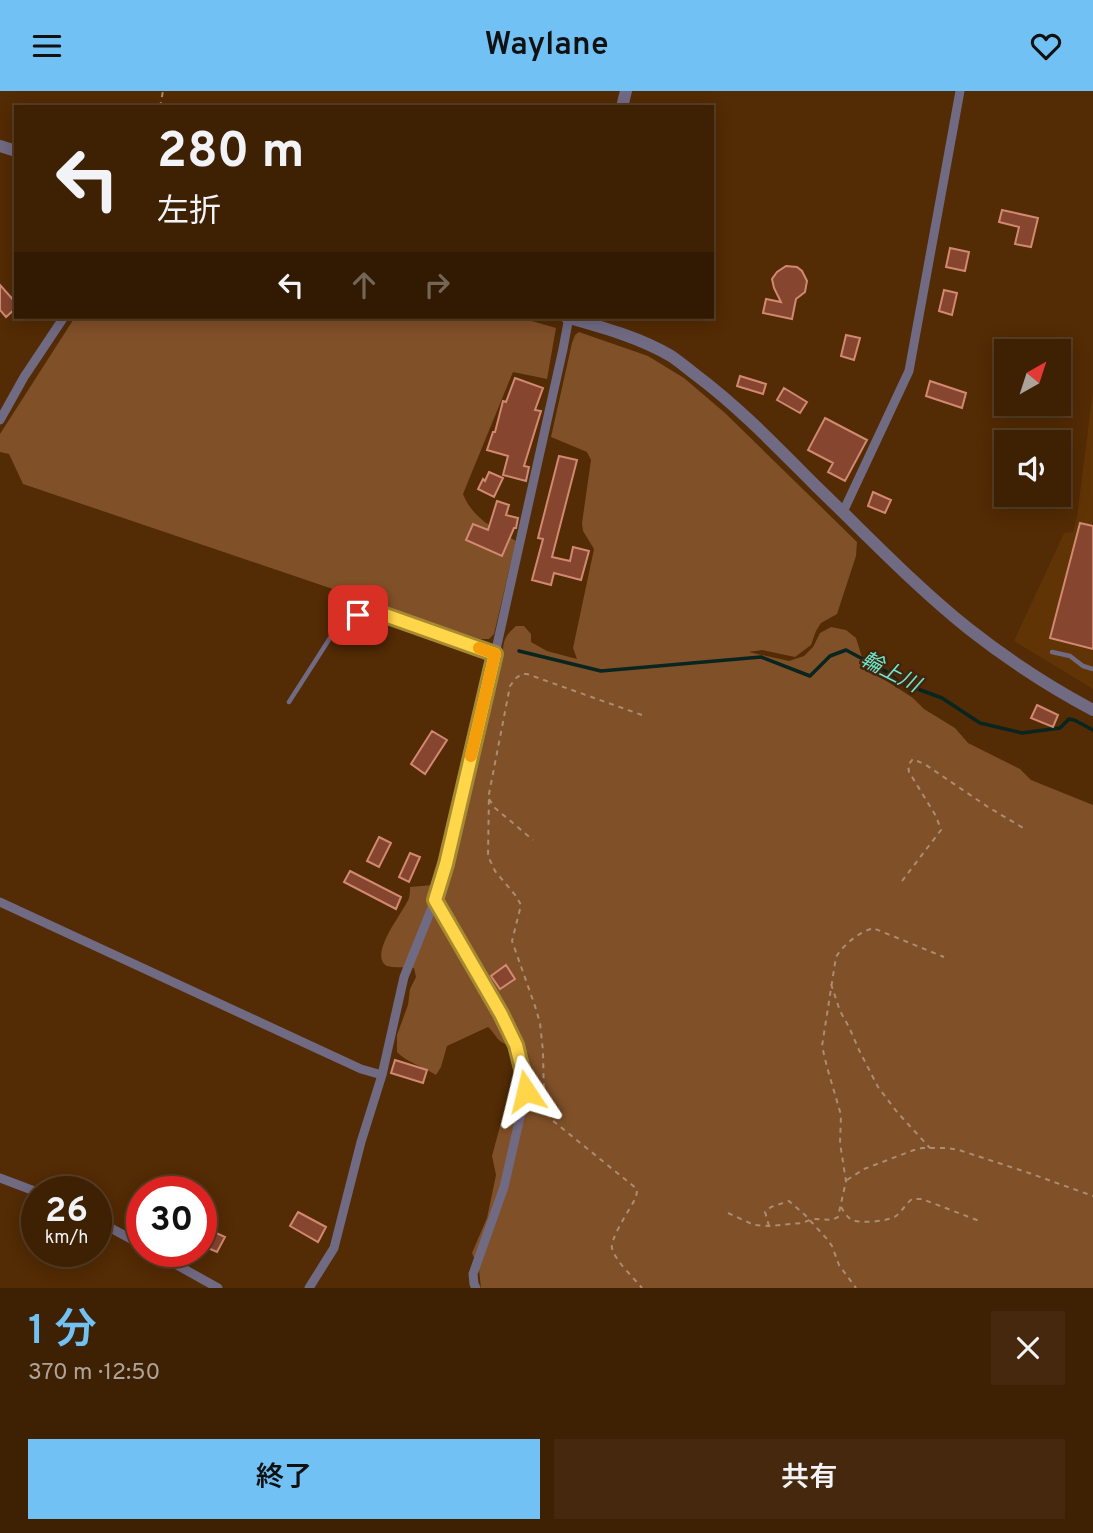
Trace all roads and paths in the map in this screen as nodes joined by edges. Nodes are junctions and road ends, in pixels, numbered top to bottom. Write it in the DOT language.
graph roads {
  1 [pos="960,91"];
  2 [pos="63,319"];
  3 [pos="568,319"];
  4 [pos="574,319"];
  5 [pos="0,420"];
  6 [pos="843,512"];
  7 [pos="1052,652"];
  8 [pos="495,654"];
  9 [pos="1093,669"];
  10 [pos="289,702"];
  11 [pos="1093,710"];
  12 [pos="642,715"];
  13 [pos="488,798"];
  14 [pos="1025,829"];
  15 [pos="533,840"];
  16 [pos="902,881"];
  17 [pos="435,900"];
  18 [pos="0,902"];
  19 [pos="944,957"];
  20 [pos="831,983"];
  21 [pos="382,1075"];
  22 [pos="930,1148"];
  23 [pos="0,1178"];
  24 [pos="846,1181"];
  25 [pos="21,1186"];
  26 [pos="1093,1196"];
  27 [pos="841,1206"];
  28 [pos="728,1213"];
  29 [pos="809,1220"];
  30 [pos="982,1222"];
  31 [pos="769,1226"];
  32 [pos="181,1267"];
  33 [pos="218,1288"];
  34 [pos="309,1288"];
  35 [pos="476,1288"];
  36 [pos="642,1288"];
  37 [pos="856,1288"];
  1 -- 6 [label="street"];
  2 -- 5 [label="street"];
  3 -- 8 [label="street"];
  4 -- 6 [label="street"];
  6 -- 11 [label="street"];
  7 -- 9 [label="lane"];
  8 -- 10 [label="lane"];
  8 -- 17 [label="street"];
  12 -- 13 [label="path"];
  13 -- 15 [label="path"];
  13 -- 36 [label="path"];
  14 -- 16 [label="path"];
  17 -- 21 [label="street"];
  17 -- 35 [label="street"];
  18 -- 21 [label="street"];
  19 -- 20 [label="path"];
  20 -- 22 [label="path"];
  20 -- 24 [label="path"];
  21 -- 34 [label="street"];
  22 -- 24 [label="path"];
  22 -- 26 [label="path"];
  23 -- 25 [label="street"];
  24 -- 27 [label="path"];
  27 -- 29 [label="path"];
  27 -- 30 [label="path"];
  28 -- 31 [label="path"];
  29 -- 31 [label="path"];
  29 -- 31 [label="path"];
  29 -- 37 [label="path"];
  32 -- 33 [label="street"];
}
